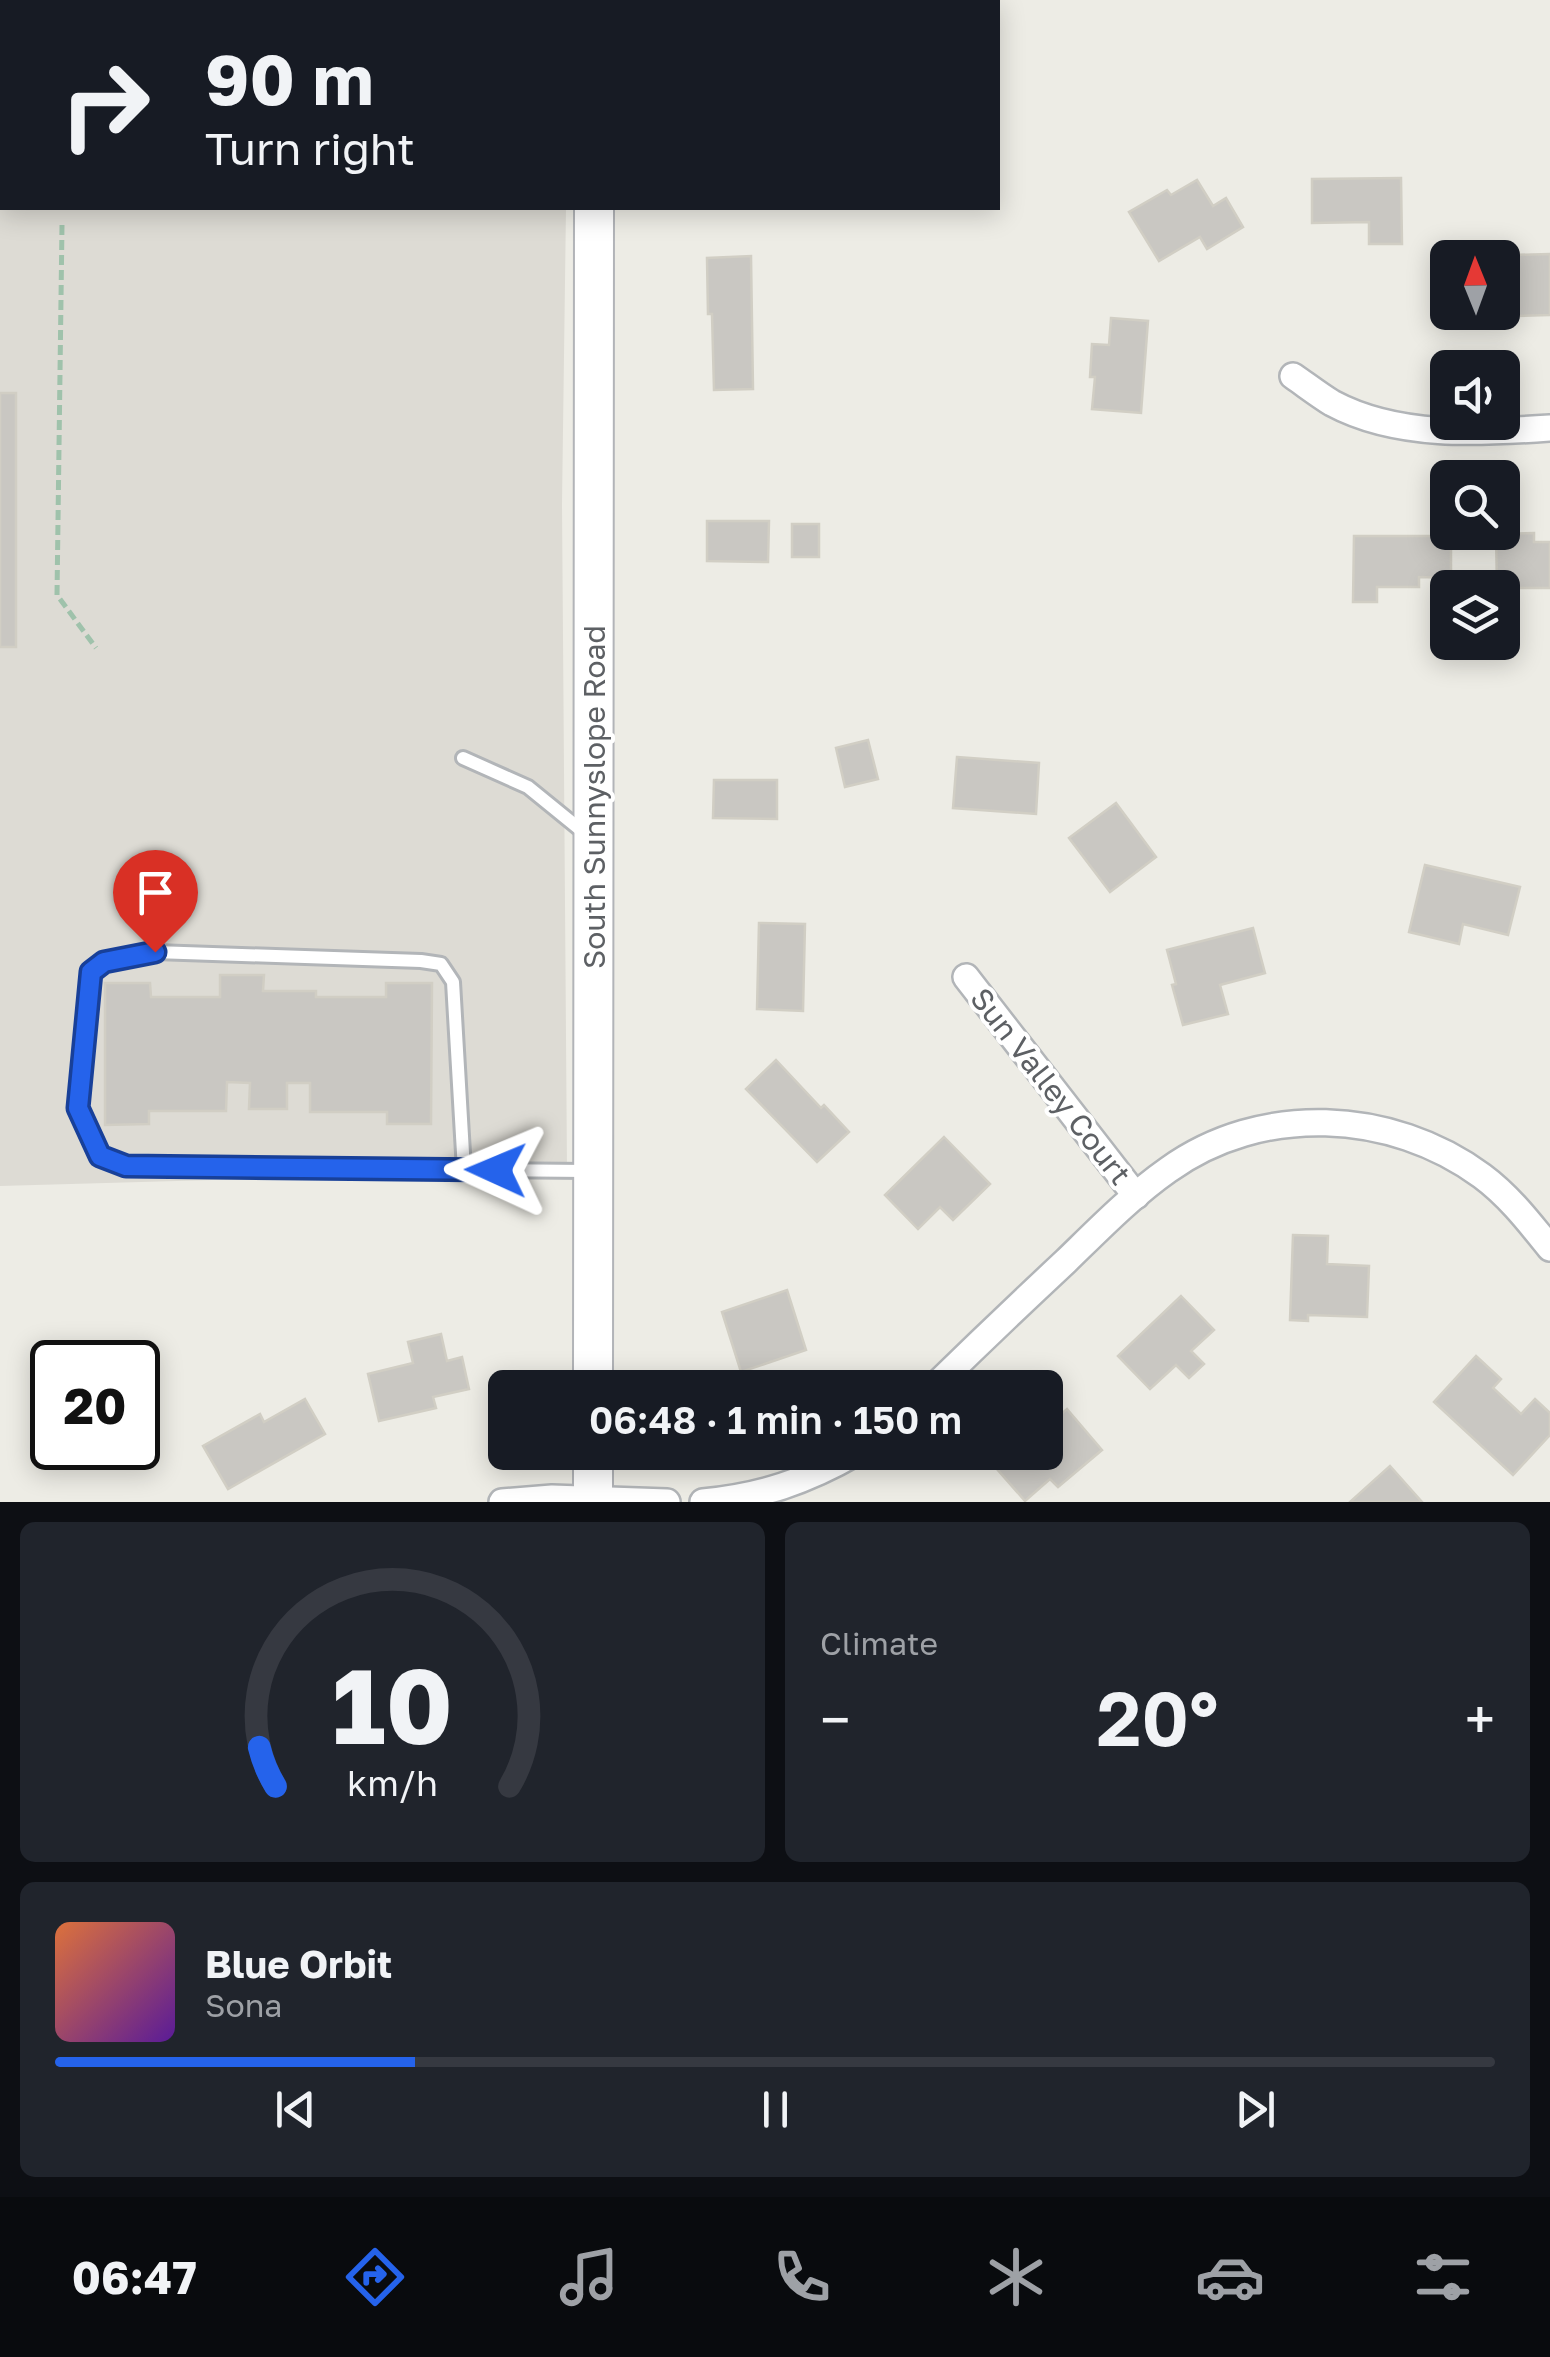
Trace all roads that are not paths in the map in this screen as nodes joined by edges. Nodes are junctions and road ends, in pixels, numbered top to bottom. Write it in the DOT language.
graph roads {
  1 [pos="594,210"];
  2 [pos="1293,376"];
  3 [pos="1550,428"];
  4 [pos="463,758"];
  5 [pos="594,840"];
  6 [pos="966,976"];
  7 [pos="464,1170"];
  8 [pos="594,1172"];
  9 [pos="1136,1196"];
  10 [pos="1550,1248"];
  11 [pos="593,1370"];
  12 [pos="952,1370"];
  13 [pos="593,1470"];
  14 [pos="823,1470"];
  15 [pos="593,1500"];
  16 [pos="502,1502"];
  17 [pos="667,1502"];
  18 [pos="703,1502"];
  1 -- 5 [label="street, South Sunnyslope Road"];
  2 -- 3 [label="street"];
  4 -- 5 [label="lane"];
  5 -- 8 [label="street, South Sunnyslope Road"];
  6 -- 9 [label="street, Sun Valley Court"];
  7 -- 7 [label="lane"];
  7 -- 8 [label="lane"];
  8 -- 11 [label="street, South Sunnyslope Road"];
  9 -- 10 [label="street"];
  9 -- 12 [label="street"];
  13 -- 15 [label="street"];
  14 -- 18 [label="street"];
  15 -- 16 [label="street"];
  15 -- 17 [label="street"];
}
